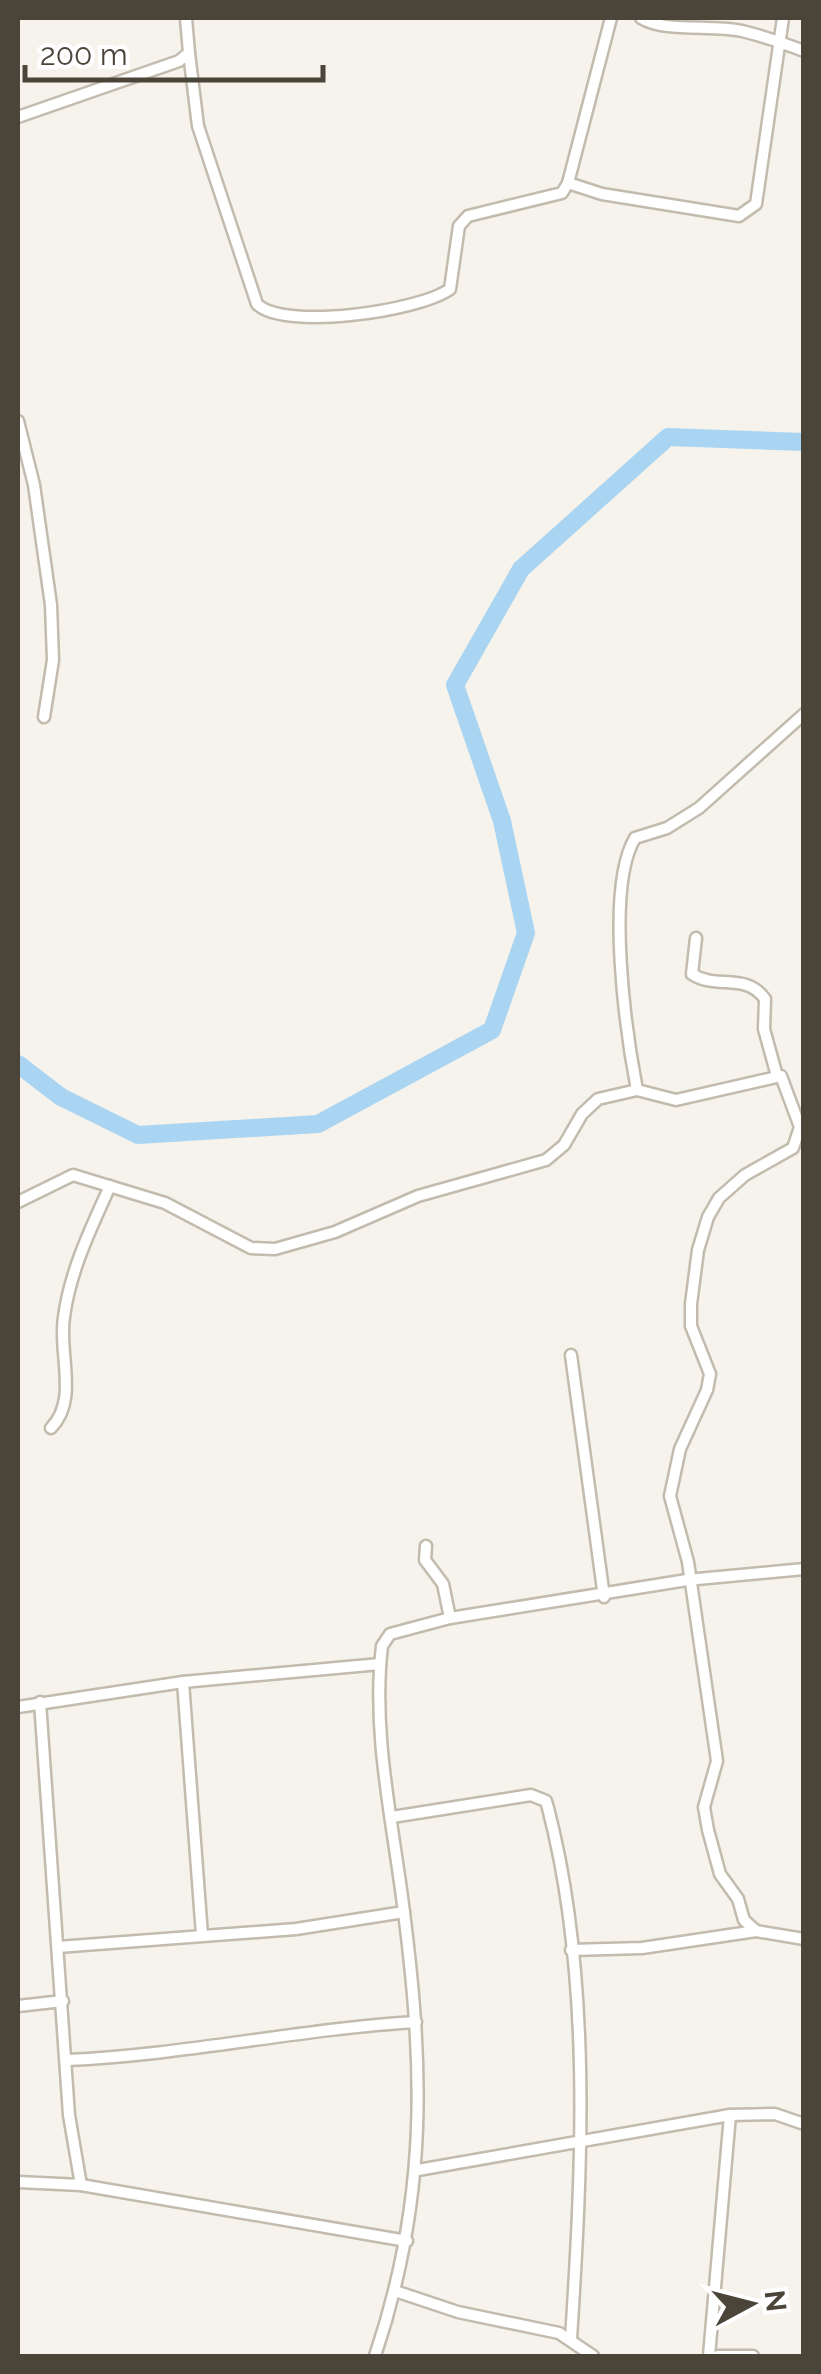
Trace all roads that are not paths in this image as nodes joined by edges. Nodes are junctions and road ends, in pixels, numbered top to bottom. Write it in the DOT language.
graph roads {
  1 [pos="186,18"];
  2 [pos="612,18"];
  3 [pos="642,18"];
  4 [pos="783,18"];
  5 [pos="777,41"];
  6 [pos="804,50"];
  7 [pos="189,52"];
  8 [pos="18,117"];
  9 [pos="568,183"];
  10 [pos="18,421"];
  11 [pos="804,714"];
  12 [pos="44,717"];
  13 [pos="696,938"];
  14 [pos="778,1076"];
  15 [pos="637,1090"];
  16 [pos="801,1140"];
  17 [pos="110,1186"];
  18 [pos="18,1202"];
  19 [pos="571,1354"];
  20 [pos="51,1428"];
  21 [pos="426,1546"];
  22 [pos="804,1569"];
  23 [pos="688,1580"];
  24 [pos="604,1596"];
  25 [pos="450,1618"];
  26 [pos="380,1664"];
  27 [pos="183,1682"];
  28 [pos="40,1702"];
  29 [pos="18,1707"];
  30 [pos="392,1817"];
  31 [pos="404,1912"];
  32 [pos="756,1931"];
  33 [pos="202,1935"];
  34 [pos="804,1939"];
  35 [pos="58,1947"];
  36 [pos="571,1950"];
  37 [pos="63,2000"];
  38 [pos="18,2006"];
  39 [pos="416,2022"];
  40 [pos="67,2060"];
  41 [pos="730,2115"];
  42 [pos="804,2124"];
  43 [pos="584,2138"];
  44 [pos="418,2170"];
  45 [pos="18,2182"];
  46 [pos="82,2185"];
  47 [pos="407,2241"];
  48 [pos="398,2292"];
  49 [pos="571,2339"];
  50 [pos="375,2356"];
  51 [pos="593,2356"];
  52 [pos="709,2356"];
  53 [pos="718,2356"];
  54 [pos="753,2356"];
  1 -- 7 [label="street"];
  2 -- 9 [label="street"];
  3 -- 5 [label="street"];
  4 -- 5 [label="street"];
  5 -- 6 [label="street"];
  5 -- 9 [label="street"];
  7 -- 8 [label="street"];
  7 -- 9 [label="street"];
  10 -- 12 [label="street"];
  11 -- 15 [label="street"];
  13 -- 14 [label="street"];
  14 -- 15 [label="street"];
  14 -- 16 [label="street"];
  15 -- 17 [label="street"];
  16 -- 23 [label="street"];
  17 -- 18 [label="street"];
  17 -- 20 [label="street"];
  19 -- 24 [label="street"];
  21 -- 25 [label="street"];
  22 -- 23 [label="street"];
  23 -- 24 [label="street"];
  23 -- 32 [label="street"];
  24 -- 25 [label="street"];
  25 -- 26 [label="street"];
  26 -- 27 [label="street"];
  26 -- 30 [label="street"];
  27 -- 28 [label="street"];
  27 -- 33 [label="street"];
  28 -- 29 [label="street"];
  28 -- 35 [label="street"];
  30 -- 31 [label="street"];
  30 -- 36 [label="street"];
  31 -- 33 [label="street"];
  31 -- 39 [label="street"];
  32 -- 34 [label="street"];
  32 -- 36 [label="street"];
  33 -- 35 [label="street"];
  35 -- 37 [label="street"];
  36 -- 43 [label="street"];
  37 -- 38 [label="street"];
  37 -- 40 [label="street"];
  39 -- 40 [label="street"];
  39 -- 44 [label="street"];
  40 -- 46 [label="street"];
  41 -- 42 [label="street"];
  41 -- 43 [label="street"];
  41 -- 52 [label="street"];
  43 -- 44 [label="street"];
  43 -- 49 [label="street"];
  44 -- 47 [label="street"];
  45 -- 46 [label="street"];
  46 -- 47 [label="street"];
  47 -- 48 [label="street"];
  48 -- 49 [label="street"];
  48 -- 50 [label="street"];
  49 -- 51 [label="street"];
  53 -- 54 [label="street"];
}
